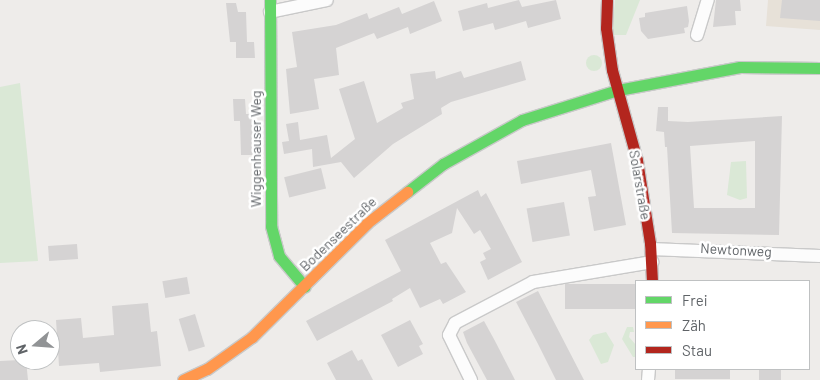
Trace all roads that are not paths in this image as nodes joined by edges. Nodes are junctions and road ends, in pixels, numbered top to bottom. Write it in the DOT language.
graph roads {
  1 [pos="327,0"];
  2 [pos="607,0"];
  3 [pos="708,0"];
  4 [pos="270,6"];
  5 [pos="697,35"];
  6 [pos="820,68"];
  7 [pos="618,90"];
  8 [pos="651,249"];
  9 [pos="820,256"];
  10 [pos="652,262"];
  11 [pos="652,280"];
  12 [pos="305,287"];
  13 [pos="183,380"];
  14 [pos="471,380"];
  1 -- 4 [label="street"];
  2 -- 7 [label="main road, Solarstraße"];
  3 -- 5 [label="street"];
  4 -- 12 [label="main road, Wiggenhauser Weg"];
  6 -- 7 [label="main road, Bodenseestraße"];
  7 -- 8 [label="main road, Solarstraße"];
  7 -- 12 [label="main road, Bodenseestraße"];
  8 -- 9 [label="street, Newtonweg"];
  8 -- 10 [label="main road, Solarstraße"];
  10 -- 11 [label="main road, Solarstraße"];
  10 -- 14 [label="street"];
  12 -- 13 [label="main road, Bodenseestraße"];
}
